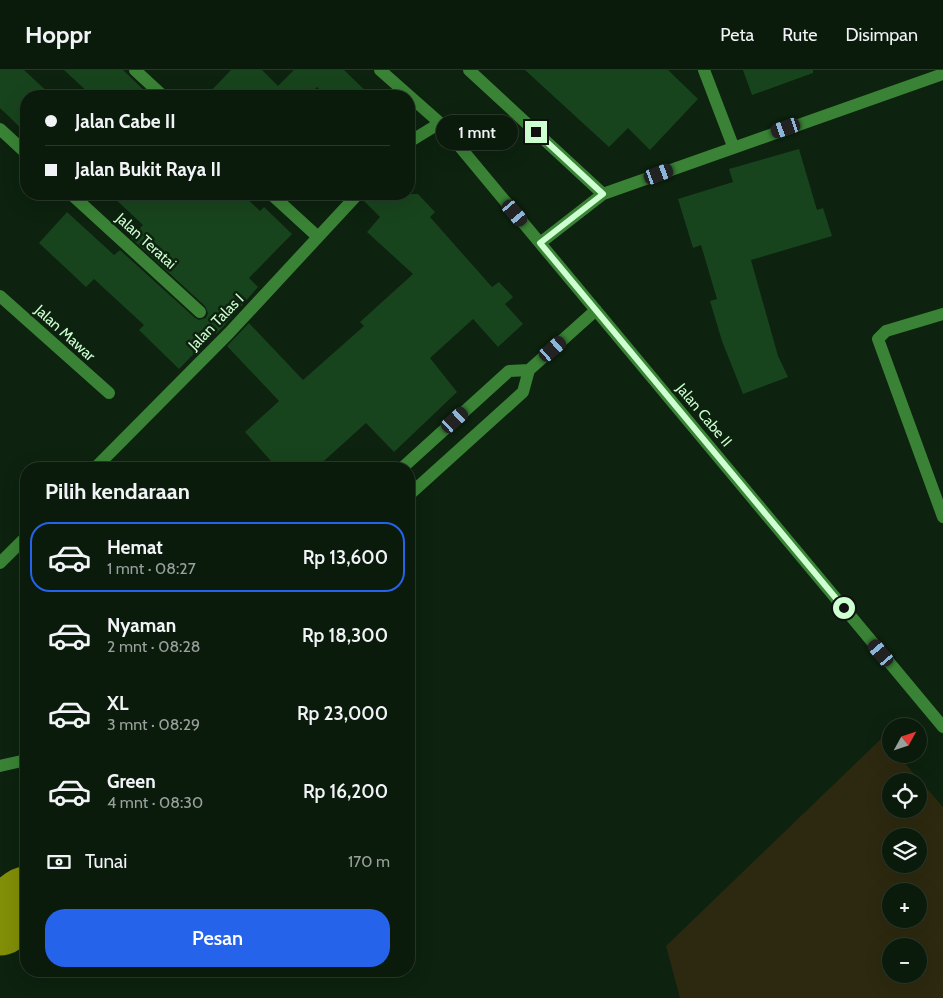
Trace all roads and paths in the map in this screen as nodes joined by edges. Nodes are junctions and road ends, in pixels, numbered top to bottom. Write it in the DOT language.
graph roads {
  1 [pos="134,70"];
  2 [pos="380,70"];
  3 [pos="469,70"];
  4 [pos="704,70"];
  5 [pos="943,74"];
  6 [pos="157,90"];
  7 [pos="403,90"];
  8 [pos="415,101"];
  9 [pos="440,123"];
  10 [pos="0,129"];
  11 [pos="415,138"];
  12 [pos="734,146"];
  13 [pos="20,147"];
  14 [pos="603,194"];
  15 [pos="78,200"];
  16 [pos="278,200"];
  17 [pos="352,200"];
  18 [pos="318,236"];
  19 [pos="540,243"];
  20 [pos="0,296"];
  21 [pos="596,310"];
  22 [pos="200,312"];
  23 [pos="943,314"];
  24 [pos="529,370"];
  25 [pos="108,393"];
  26 [pos="101,462"];
  27 [pos="409,462"];
  28 [pos="415,490"];
  29 [pos="943,517"];
  30 [pos="20,543"];
  31 [pos="0,563"];
  32 [pos="943,727"];
  33 [pos="20,761"];
  34 [pos="0,766"];
  1 -- 6 [label="street"];
  2 -- 7 [label="street, Jalan Cabe II"];
  3 -- 14 [label="street"];
  4 -- 12 [label="street"];
  5 -- 12 [label="street"];
  8 -- 9 [label="street, Jalan Cabe II"];
  9 -- 11 [label="street"];
  9 -- 19 [label="street, Jalan Cabe II"];
  10 -- 13 [label="street"];
  12 -- 14 [label="street"];
  14 -- 19 [label="street"];
  15 -- 22 [label="street, Jalan Teratai"];
  16 -- 18 [label="street"];
  17 -- 18 [label="street, Jalan Talas I"];
  18 -- 26 [label="street, Jalan Talas I"];
  19 -- 21 [label="street, Jalan Cabe II"];
  20 -- 25 [label="street, Jalan Mawar"];
  21 -- 24 [label="street"];
  21 -- 32 [label="street, Jalan Cabe II"];
  23 -- 29 [label="street"];
  24 -- 27 [label="street"];
  24 -- 28 [label="street"];
  30 -- 31 [label="street"];
  33 -- 34 [label="street"];
}
